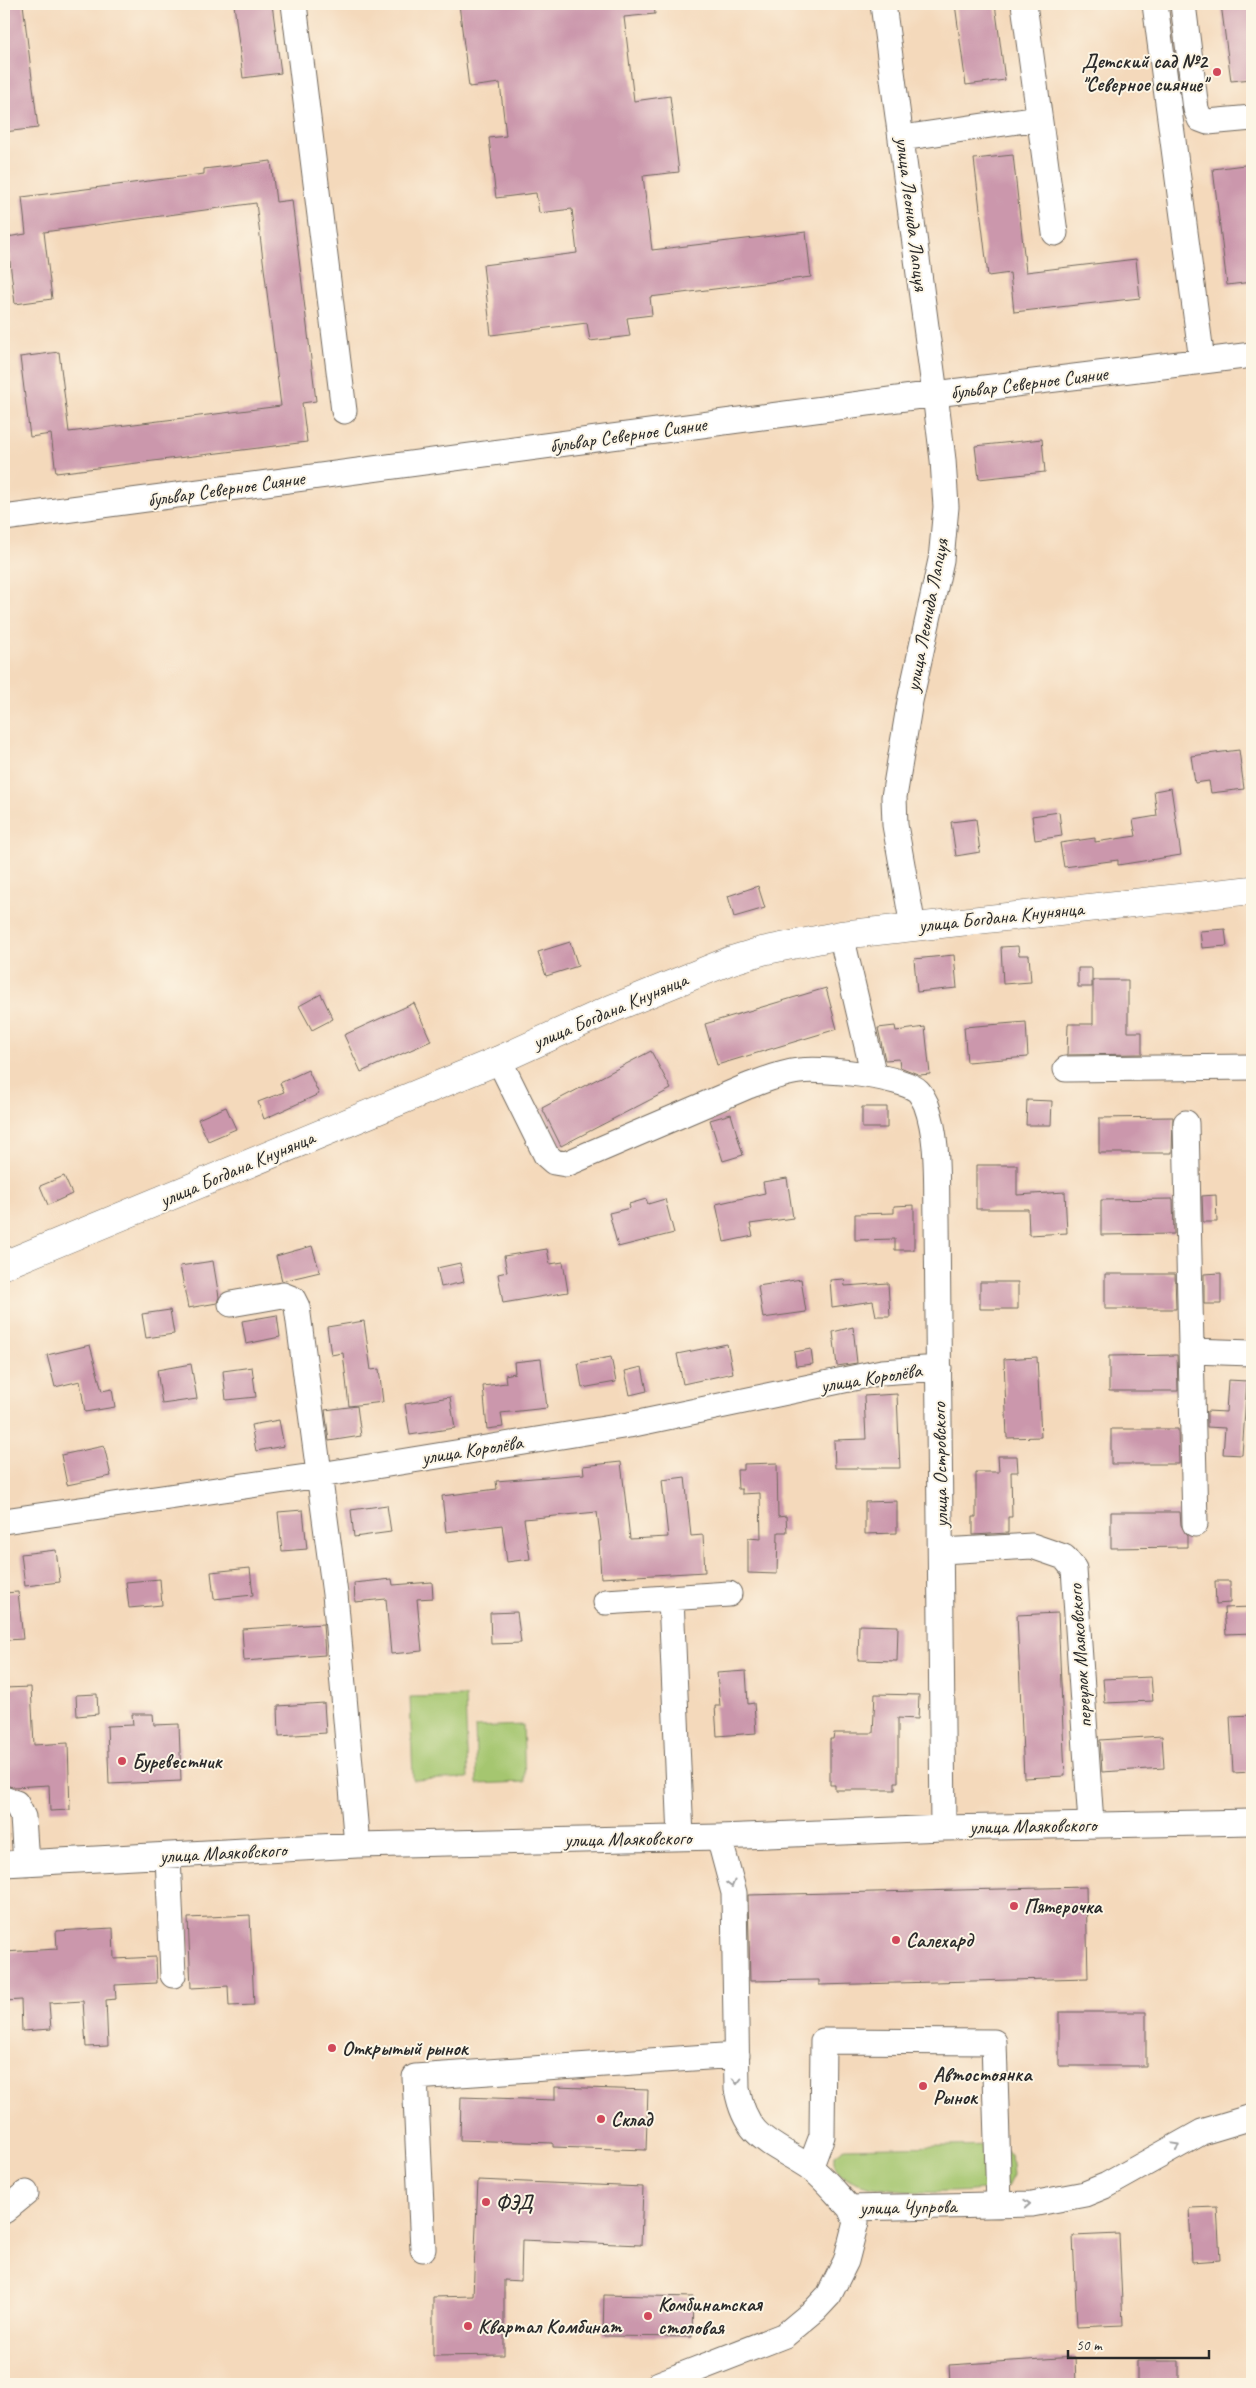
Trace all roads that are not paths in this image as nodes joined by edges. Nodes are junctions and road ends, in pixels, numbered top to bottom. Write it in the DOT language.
graph roads {
  1 [pos="294,4"];
  2 [pos="883,4"];
  3 [pos="1024,4"];
  4 [pos="1155,4"];
  5 [pos="1183,4"];
  6 [pos="1039,118"];
  7 [pos="1252,118"];
  8 [pos="902,138"];
  9 [pos="1056,233"];
  10 [pos="1252,355"];
  11 [pos="1202,361"];
  12 [pos="935,394"];
  13 [pos="344,411"];
  14 [pos="4,518"];
  15 [pos="1252,890"];
  16 [pos="913,927"];
  17 [pos="840,935"];
  18 [pos="499,1060"];
  19 [pos="1252,1067"];
  20 [pos="1066,1069"];
  21 [pos="874,1076"];
  22 [pos="1186,1123"];
  23 [pos="4,1265"];
  24 [pos="231,1304"];
  25 [pos="1191,1351"];
  26 [pos="1252,1352"];
  27 [pos="939,1368"];
  28 [pos="320,1475"];
  29 [pos="4,1521"];
  30 [pos="1195,1524"];
  31 [pos="941,1551"];
  32 [pos="729,1594"];
  33 [pos="671,1598"];
  34 [pos="606,1602"];
  35 [pos="4,1799"];
  36 [pos="1252,1822"];
  37 [pos="1091,1824"];
  38 [pos="943,1828"];
  39 [pos="719,1837"];
  40 [pos="681,1838"];
  41 [pos="357,1845"];
  42 [pos="168,1856"];
  43 [pos="15,1863"];
  44 [pos="173,1975"];
  45 [pos="737,2054"];
  46 [pos="1252,2117"];
  47 [pos="810,2168"];
  48 [pos="26,2193"];
  49 [pos="1000,2205"];
  50 [pos="850,2208"];
  51 [pos="4,2211"];
  52 [pos="423,2249"];
  53 [pos="659,2384"];
  1 -- 13 [label="street"];
  2 -- 8 [label="street, улица Леонида Лапцуя"];
  3 -- 6 [label="street"];
  4 -- 11 [label="street"];
  5 -- 7 [label="street"];
  6 -- 8 [label="street"];
  6 -- 9 [label="street"];
  8 -- 12 [label="street, улица Леонида Лапцуя"];
  10 -- 11 [label="street, бульвар Северное Сияние"];
  11 -- 12 [label="street, бульвар Северное Сияние"];
  12 -- 14 [label="street, бульвар Северное Сияние"];
  12 -- 16 [label="street, улица Леонида Лапцуя"];
  15 -- 16 [label="main road, улица Богдана Кнунянца"];
  16 -- 17 [label="main road, улица Богдана Кнунянца"];
  17 -- 18 [label="main road, улица Богдана Кнунянца"];
  17 -- 21 [label="street"];
  18 -- 21 [label="street"];
  18 -- 23 [label="main road, улица Богдана Кнунянца"];
  19 -- 20 [label="street"];
  21 -- 27 [label="street, улица Островского"];
  22 -- 25 [label="street"];
  24 -- 28 [label="street"];
  25 -- 26 [label="street"];
  25 -- 30 [label="street"];
  27 -- 28 [label="street, улица Королёва"];
  27 -- 31 [label="street, улица Островского"];
  28 -- 29 [label="street, улица Королёва"];
  28 -- 41 [label="street"];
  31 -- 37 [label="street, переулок Маяковского"];
  31 -- 38 [label="street, улица Островского"];
  32 -- 33 [label="street"];
  33 -- 34 [label="street"];
  33 -- 40 [label="street"];
  35 -- 43 [label="street"];
  36 -- 37 [label="street, улица Маяковского"];
  37 -- 38 [label="street, улица Маяковского"];
  38 -- 39 [label="street, улица Маяковского"];
  39 -- 40 [label="street, улица Маяковского"];
  39 -- 45 [label="street, улица Чупрова, one-way"];
  40 -- 41 [label="street, улица Маяковского"];
  41 -- 42 [label="street, улица Маяковского"];
  42 -- 43 [label="street, улица Маяковского"];
  42 -- 44 [label="street"];
  45 -- 47 [label="street, улица Чупрова, one-way"];
  45 -- 52 [label="street"];
  49 -- 46 [label="street, улица Чупрова, one-way"];
  47 -- 49 [label="street"];
  47 -- 50 [label="street, улица Чупрова"];
  48 -- 51 [label="street"];
  49 -- 50 [label="street, улица Чупрова"];
  50 -- 53 [label="street"];
}
